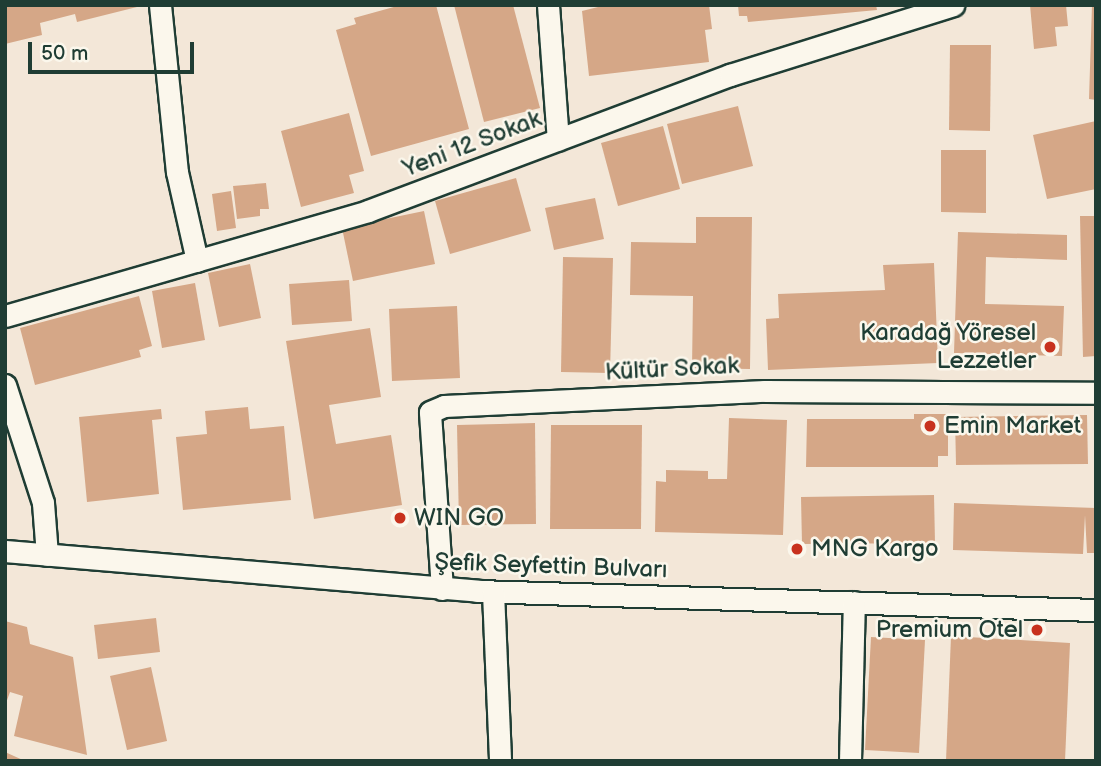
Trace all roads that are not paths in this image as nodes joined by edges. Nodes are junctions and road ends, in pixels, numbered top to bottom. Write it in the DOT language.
graph roads {
  1 [pos="160,5"];
  2 [pos="548,5"];
  3 [pos="953,5"];
  4 [pos="891,15"];
  5 [pos="558,140"];
  6 [pos="197,261"];
  7 [pos="5,316"];
  8 [pos="5,385"];
  9 [pos="1096,393"];
  10 [pos="5,551"];
  11 [pos="47,555"];
  12 [pos="442,589"];
  13 [pos="492,592"];
  14 [pos="854,602"];
  15 [pos="1096,610"];
  16 [pos="500,761"];
  17 [pos="850,761"];
  1 -- 6 [label="street"];
  2 -- 5 [label="street"];
  3 -- 4 [label="street, Yeni 12 Sokak"];
  4 -- 5 [label="street, Yeni 12 Sokak"];
  5 -- 6 [label="street, Yeni 12 Sokak"];
  6 -- 7 [label="street, Yeni 12 Sokak"];
  8 -- 11 [label="street"];
  9 -- 12 [label="street, Kültür Sokak"];
  10 -- 11 [label="street, Şefik Seyfettin Bulvarı"];
  11 -- 12 [label="street, Şefik Seyfettin Bulvarı"];
  12 -- 13 [label="street, Şefik Seyfettin Bulvarı"];
  13 -- 14 [label="street, Şefik Seyfettin Bulvarı"];
  13 -- 16 [label="street"];
  14 -- 15 [label="street, Şefik Seyfettin Bulvarı"];
  14 -- 17 [label="street"];
}
